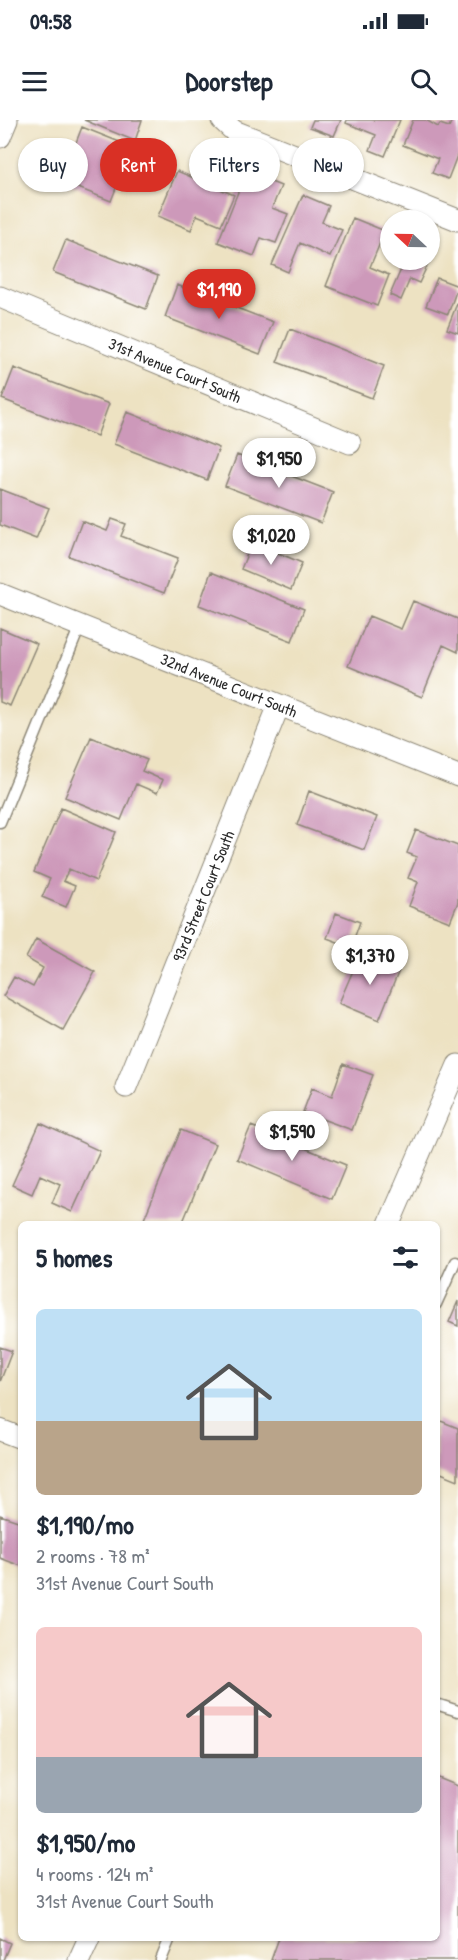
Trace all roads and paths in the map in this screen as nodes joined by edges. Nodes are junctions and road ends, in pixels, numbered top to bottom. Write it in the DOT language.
graph roads {
  1 [pos="7,120"];
  2 [pos="222,120"];
  3 [pos="0,137"];
  4 [pos="458,220"];
  5 [pos="0,297"];
  6 [pos="350,443"];
  7 [pos="0,594"];
  8 [pos="80,626"];
  9 [pos="279,705"];
  10 [pos="458,776"];
  11 [pos="0,822"];
  12 [pos="458,1065"];
  13 [pos="126,1087"];
  14 [pos="390,1221"];
  15 [pos="455,1262"];
  16 [pos="440,1295"];
  17 [pos="0,1430"];
  18 [pos="18,1437"];
  19 [pos="440,1705"];
  20 [pos="458,1710"];
  21 [pos="88,1941"];
  22 [pos="169,1941"];
  23 [pos="79,1960"];
  24 [pos="161,1960"];
  1 -- 3 [label="street"];
  2 -- 4 [label="street"];
  5 -- 6 [label="street, 31st Avenue Court South"];
  7 -- 8 [label="street, 32nd Avenue Court South"];
  8 -- 9 [label="street, 32nd Avenue Court South"];
  8 -- 11 [label="lane"];
  9 -- 10 [label="street, 32nd Avenue Court South"];
  9 -- 13 [label="street, 93rd Street Court South"];
  12 -- 14 [label="street"];
  15 -- 16 [label="lane"];
  17 -- 18 [label="street"];
  19 -- 20 [label="lane"];
  21 -- 23 [label="street"];
  22 -- 24 [label="lane"];
}
